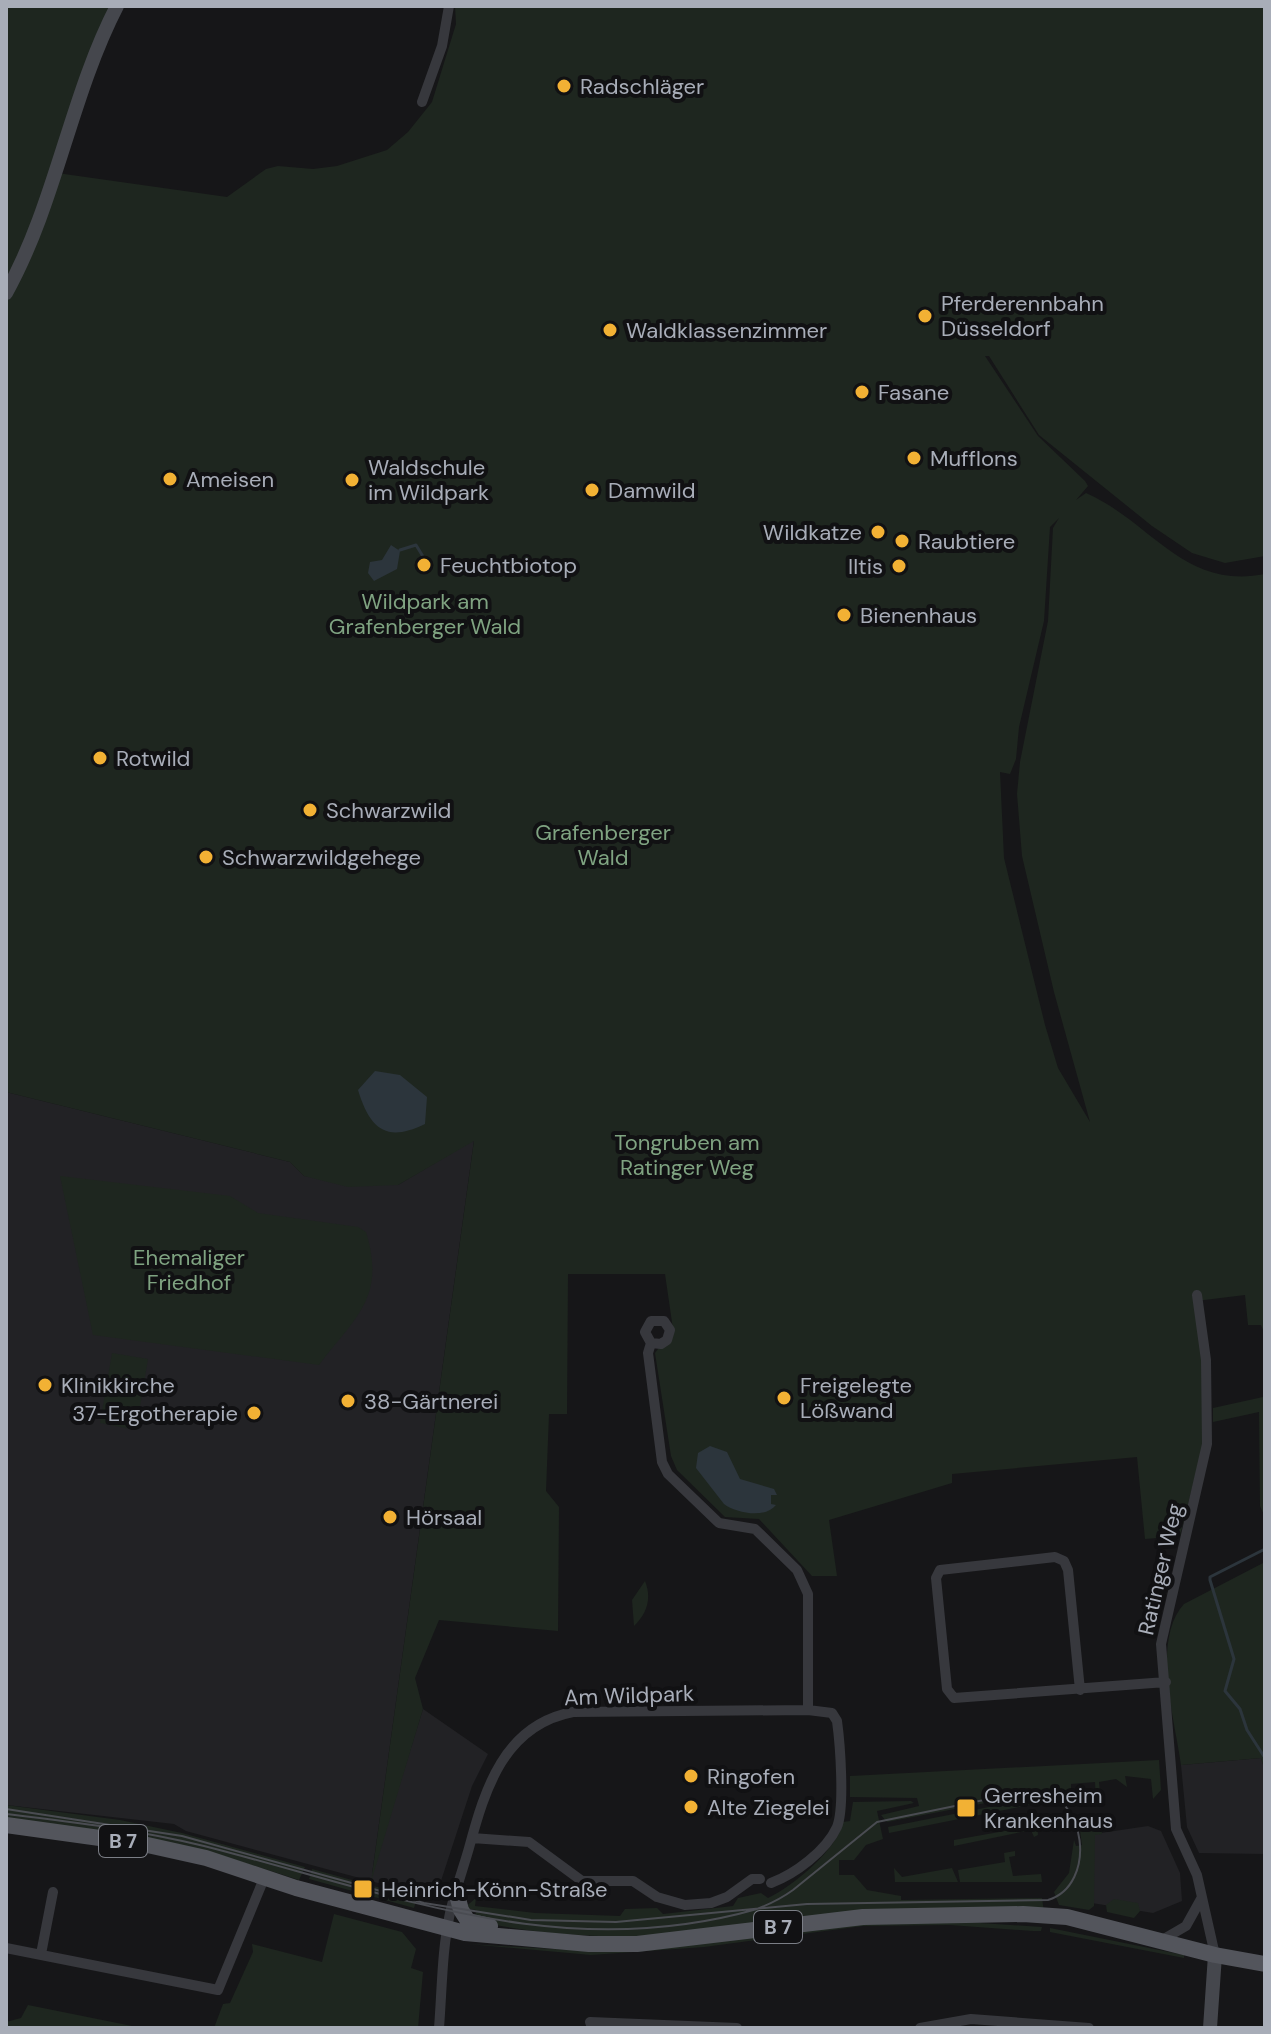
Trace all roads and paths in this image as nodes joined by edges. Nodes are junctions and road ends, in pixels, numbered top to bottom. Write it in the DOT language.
graph roads {
  1 [pos="117,6"];
  2 [pos="449,6"];
  3 [pos="422,102"];
  4 [pos="6,293"];
  5 [pos="1197,1295"];
  6 [pos="651,1343"];
  7 [pos="1166,1682"];
  8 [pos="1080,1690"];
  9 [pos="808,1710"];
  10 [pos="6,1825"];
  11 [pos="472,1838"];
  12 [pos="265,1876"];
  13 [pos="760,1879"];
  14 [pos="771,1883"];
  15 [pos="456,1891"];
  16 [pos="53,1892"];
  17 [pos="1201,1897"];
  18 [pos="447,1929"];
  19 [pos="521,1938"];
  20 [pos="1160,1940"];
  21 [pos="6,1948"];
  22 [pos="41,1954"];
  23 [pos="1215,1955"];
  24 [pos="1265,1964"];
  25 [pos="648,2026"];
  26 [pos="439,2028"];
  27 [pos="592,2028"];
  28 [pos="737,2028"];
  29 [pos="920,2028"];
  30 [pos="1089,2028"];
  31 [pos="1210,2028"];
  1 -- 4 [label="street"];
  2 -- 3 [label="street"];
  5 -- 7 [label="street, Ratinger Weg"];
  6 -- 9 [label="street"];
  7 -- 8 [label="street"];
  7 -- 17 [label="street, Ratinger Weg"];
  8 -- 8 [label="street"];
  9 -- 11 [label="street, Am Wildpark"];
  9 -- 14 [label="street"];
  10 -- 12 [label="main road, B 7"];
  11 -- 13 [label="street"];
  11 -- 15 [label="street, Am Wildpark"];
  12 -- 18 [label="main road, B 7"];
  12 -- 22 [label="street"];
  15 -- 18 [label="street, Am Wildpark"];
  15 -- 19 [label="main road, B 7"];
  16 -- 22 [label="street"];
  17 -- 20 [label="street"];
  17 -- 23 [label="street, Ratinger Weg"];
  18 -- 19 [label="main road, B 7"];
  18 -- 26 [label="street"];
  19 -- 20 [label="main road, B 7"];
  20 -- 23 [label="main road, B 7"];
  21 -- 22 [label="street"];
  23 -- 24 [label="main road, B 7"];
  23 -- 31 [label="street"];
  25 -- 27 [label="street"];
  25 -- 28 [label="street"];
  29 -- 30 [label="street"];
}
